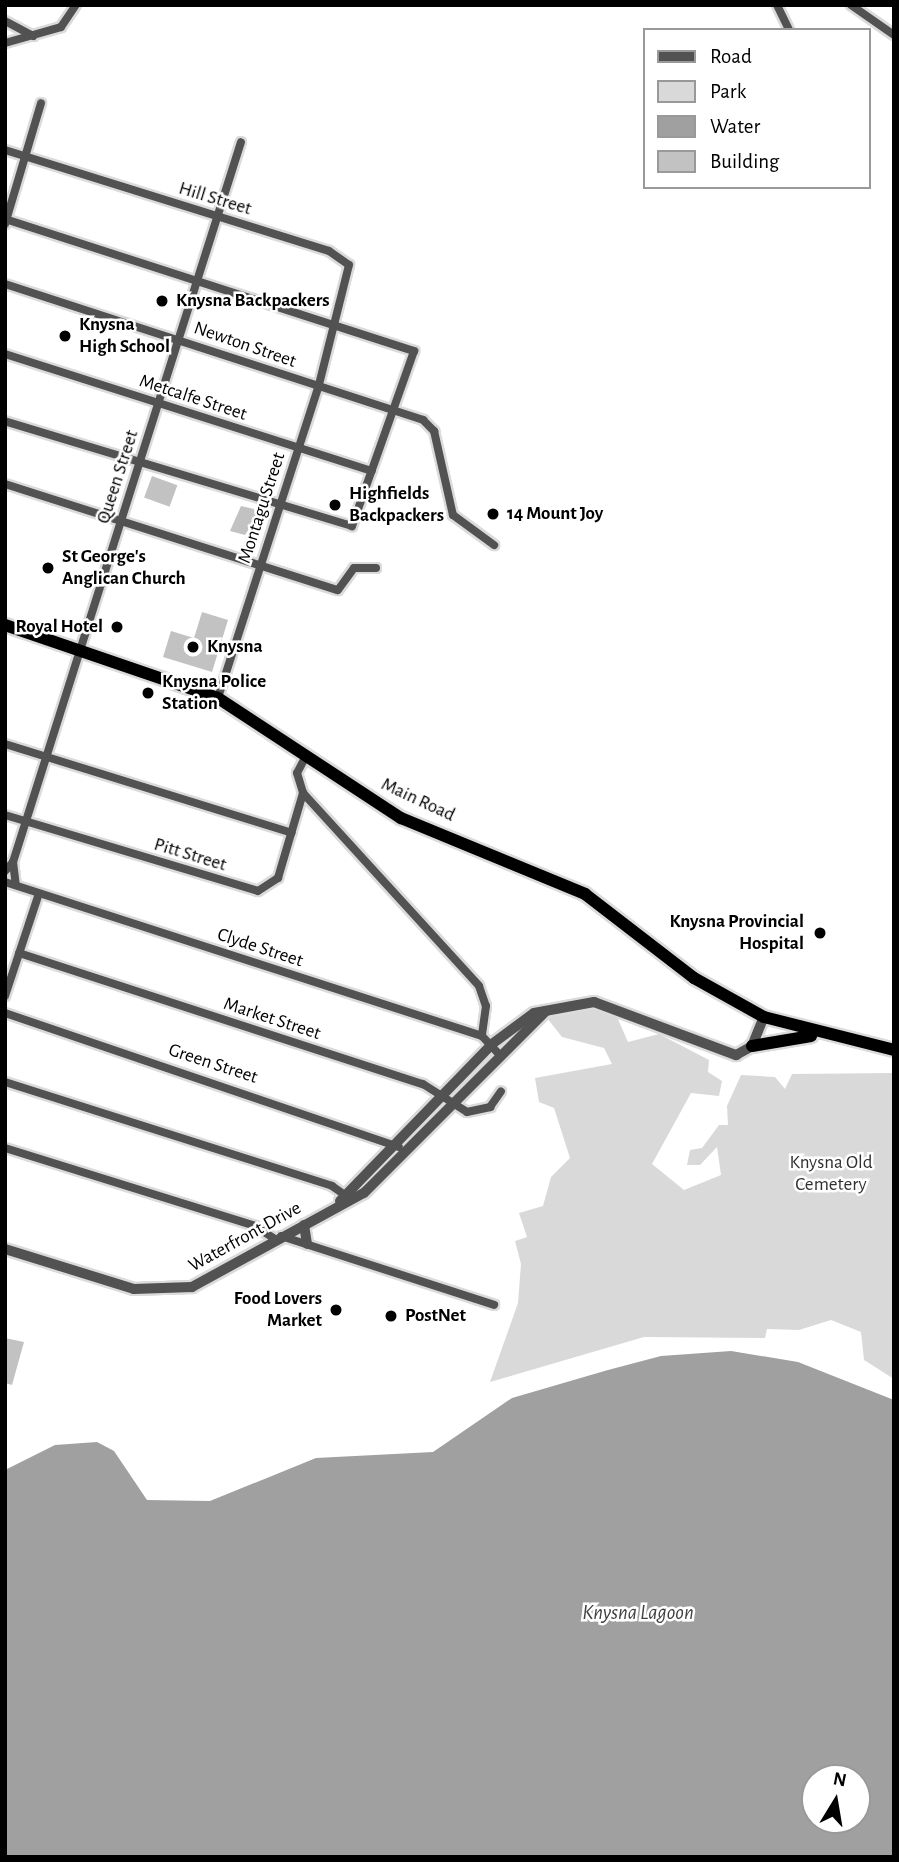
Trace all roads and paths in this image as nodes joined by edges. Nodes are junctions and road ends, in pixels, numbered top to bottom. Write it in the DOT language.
graph roads {
  1 [pos="76,5"];
  2 [pos="777,5"];
  3 [pos="851,5"];
  4 [pos="5,21"];
  5 [pos="788,28"];
  6 [pos="894,35"];
  7 [pos="33,36"];
  8 [pos="5,43"];
  9 [pos="41,103"];
  10 [pos="241,142"];
  11 [pos="5,150"];
  12 [pos="27,158"];
  13 [pos="216,216"];
  14 [pos="6,221"];
  15 [pos="198,281"];
  16 [pos="5,284"];
  17 [pos="336,327"];
  18 [pos="179,339"];
  19 [pos="5,354"];
  20 [pos="318,388"];
  21 [pos="159,404"];
  22 [pos="393,411"];
  23 [pos="5,421"];
  24 [pos="298,448"];
  25 [pos="139,463"];
  26 [pos="372,471"];
  27 [pos="5,484"];
  28 [pos="278,509"];
  29 [pos="120,519"];
  30 [pos="494,545"];
  31 [pos="259,566"];
  32 [pos="376,568"];
  33 [pos="5,625"];
  34 [pos="80,649"];
  35 [pos="218,698"];
  36 [pos="5,744"];
  37 [pos="306,756"];
  38 [pos="46,758"];
  39 [pos="303,793"];
  40 [pos="5,815"];
  41 [pos="26,822"];
  42 [pos="292,833"];
  43 [pos="13,862"];
  44 [pos="5,871"];
  45 [pos="5,882"];
  46 [pos="16,886"];
  47 [pos="39,893"];
  48 [pos="19,953"];
  49 [pos="5,996"];
  50 [pos="546,1011"];
  51 [pos="5,1013"];
  52 [pos="764,1017"];
  53 [pos="819,1035"];
  54 [pos="482,1036"];
  55 [pos="492,1044"];
  56 [pos="752,1046"];
  57 [pos="894,1050"];
  58 [pos="499,1054"];
  59 [pos="5,1082"];
  60 [pos="501,1091"];
  61 [pos="450,1098"];
  62 [pos="397,1145"];
  63 [pos="5,1148"];
  64 [pos="406,1154"];
  65 [pos="348,1197"];
  66 [pos="304,1225"];
  67 [pos="278,1238"];
  68 [pos="307,1244"];
  69 [pos="5,1249"];
  70 [pos="494,1305"];
  1 -- 7 [label="street"];
  2 -- 5 [label="street"];
  3 -- 6 [label="street"];
  4 -- 7 [label="street"];
  7 -- 8 [label="street"];
  9 -- 12 [label="street"];
  10 -- 13 [label="street, Queen Street"];
  11 -- 12 [label="street, Hill Street"];
  12 -- 13 [label="street, Hill Street"];
  12 -- 14 [label="street"];
  13 -- 15 [label="street, Queen Street"];
  13 -- 17 [label="street, Hill Street"];
  14 -- 15 [label="street"];
  15 -- 17 [label="street"];
  15 -- 18 [label="street, Queen Street"];
  16 -- 18 [label="street, Newton Street"];
  17 -- 20 [label="street, Montagu Street"];
  17 -- 22 [label="street"];
  18 -- 20 [label="street, Newton Street"];
  18 -- 21 [label="street, Queen Street"];
  19 -- 21 [label="street, Metcalfe Street"];
  20 -- 22 [label="street, Newton Street"];
  20 -- 24 [label="street, Montagu Street"];
  21 -- 24 [label="street, Metcalfe Street"];
  21 -- 25 [label="street, Queen Street"];
  22 -- 26 [label="street"];
  22 -- 30 [label="street, Newton Street"];
  23 -- 25 [label="street"];
  24 -- 26 [label="street, Metcalfe Street"];
  24 -- 28 [label="street, Montagu Street"];
  25 -- 28 [label="street"];
  25 -- 29 [label="street, Queen Street"];
  26 -- 28 [label="street"];
  27 -- 29 [label="street"];
  28 -- 31 [label="street, Montagu Street"];
  29 -- 31 [label="street"];
  29 -- 34 [label="street, Queen Street"];
  31 -- 32 [label="street"];
  31 -- 35 [label="street, Montagu Street"];
  33 -- 34 [label="highway, Main Road"];
  34 -- 35 [label="highway, Main Road"];
  34 -- 38 [label="street, Queen Street"];
  35 -- 37 [label="highway, Main Road"];
  36 -- 38 [label="street"];
  37 -- 39 [label="street, Pitt Street"];
  37 -- 52 [label="highway, Main Road"];
  38 -- 41 [label="street, Queen Street"];
  38 -- 42 [label="street"];
  39 -- 42 [label="street, Pitt Street"];
  39 -- 54 [label="street"];
  40 -- 41 [label="street, Pitt Street"];
  41 -- 42 [label="street, Pitt Street"];
  41 -- 43 [label="street, Queen Street"];
  43 -- 44 [label="street, Queen Street"];
  43 -- 46 [label="street, Queen Street"];
  45 -- 46 [label="street, Clyde Street"];
  46 -- 47 [label="street, Clyde Street"];
  47 -- 48 [label="street"];
  47 -- 54 [label="street, Clyde Street"];
  48 -- 49 [label="street"];
  48 -- 61 [label="street, Market Street"];
  50 -- 55 [label="street, Waterfront Drive"];
  50 -- 56 [label="street, Waterfront Drive"];
  50 -- 58 [label="street, Waterfront Drive"];
  51 -- 62 [label="street, Green Street"];
  52 -- 53 [label="highway, Main Road"];
  52 -- 56 [label="street"];
  53 -- 56 [label="highway"];
  53 -- 57 [label="highway"];
  54 -- 55 [label="street, Clyde Street"];
  55 -- 58 [label="street, Clyde Street"];
  55 -- 61 [label="street, Waterfront Drive"];
  58 -- 61 [label="street, Waterfront Drive"];
  59 -- 65 [label="street"];
  60 -- 61 [label="street, Market Street"];
  61 -- 62 [label="street, Waterfront Drive"];
  61 -- 64 [label="street, Waterfront Drive"];
  62 -- 64 [label="street, Green Street"];
  62 -- 65 [label="street, Waterfront Drive"];
  63 -- 67 [label="street"];
  64 -- 65 [label="street, Waterfront Drive"];
  65 -- 66 [label="street, Waterfront Drive"];
  66 -- 67 [label="street, Waterfront Drive"];
  66 -- 68 [label="street"];
  67 -- 68 [label="street"];
  67 -- 69 [label="street, Waterfront Drive"];
  68 -- 70 [label="street"];
}
